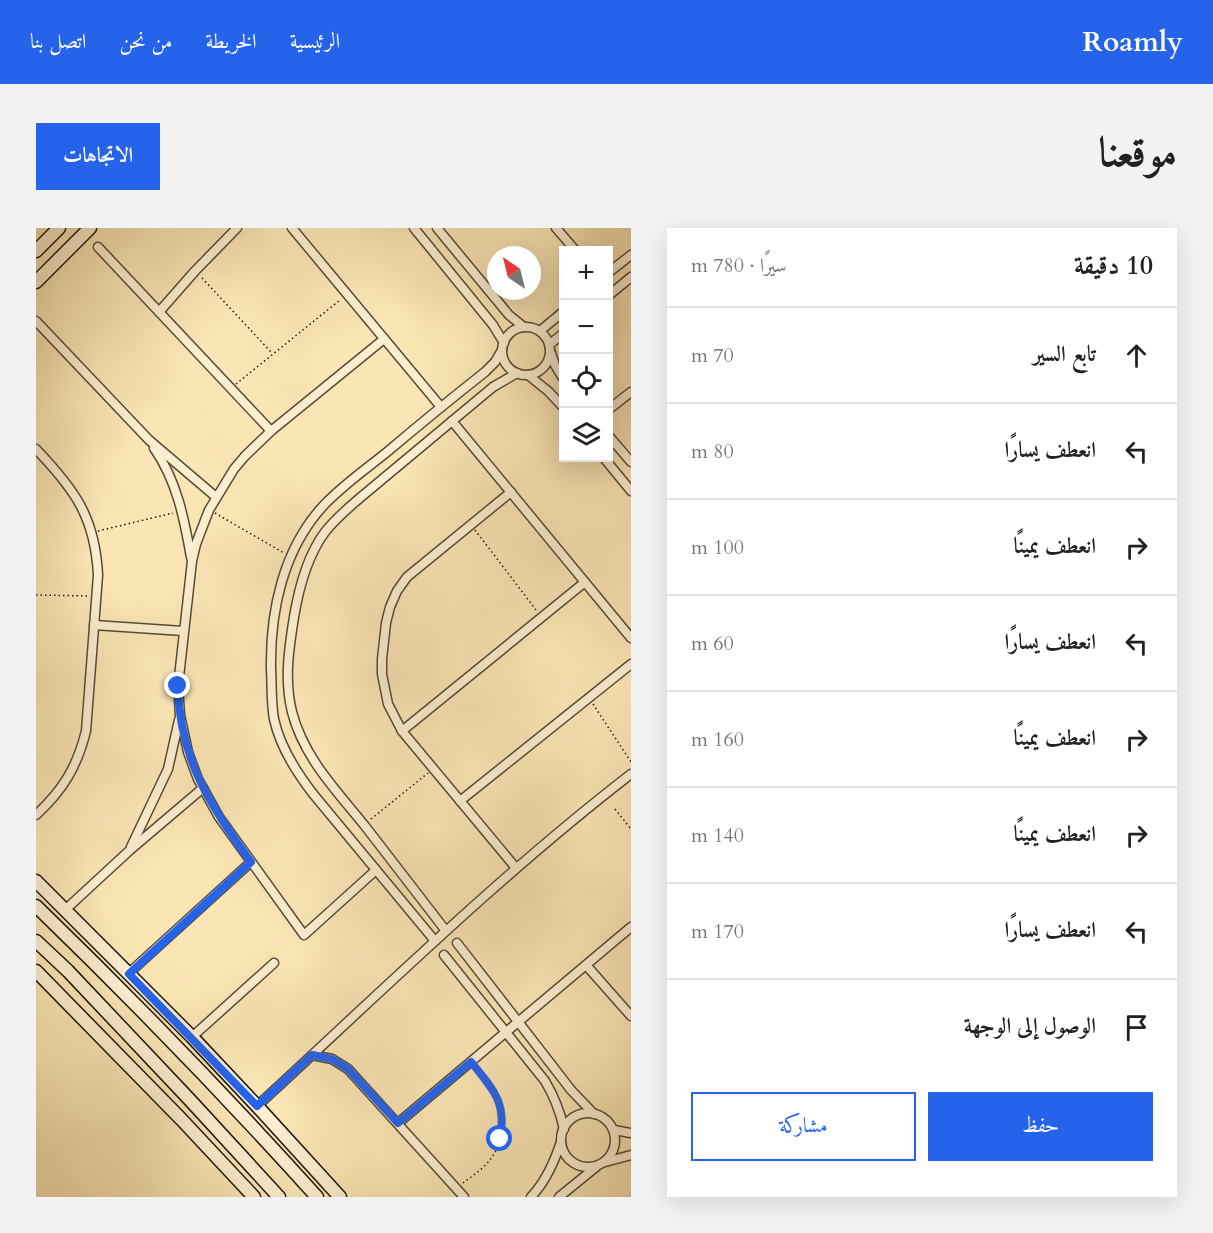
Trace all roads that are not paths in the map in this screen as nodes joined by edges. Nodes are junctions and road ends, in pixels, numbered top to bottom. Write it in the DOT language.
graph roads {
  1 [pos="59,228"];
  2 [pos="90,228"];
  3 [pos="237,228"];
  4 [pos="292,228"];
  5 [pos="414,228"];
  6 [pos="437,228"];
  7 [pos="556,228"];
  8 [pos="571,246"];
  9 [pos="98,247"];
  10 [pos="36,251"];
  11 [pos="631,255"];
  12 [pos="613,270"];
  13 [pos="631,277"];
  14 [pos="36,282"];
  15 [pos="613,293"];
  16 [pos="159,312"];
  17 [pos="559,315"];
  18 [pos="36,321"];
  19 [pos="524,327"];
  20 [pos="540,331"];
  21 [pos="384,339"];
  22 [pos="559,339"];
  23 [pos="503,347"];
  24 [pos="550,349"];
  25 [pos="559,372"];
  26 [pos="517,373"];
  27 [pos="528,375"];
  28 [pos="631,392"];
  29 [pos="559,402"];
  30 [pos="441,407"];
  31 [pos="611,408"];
  32 [pos="452,421"];
  33 [pos="271,431"];
  34 [pos="149,440"];
  35 [pos="613,440"];
  36 [pos="36,450"];
  37 [pos="606,462"];
  38 [pos="631,462"];
  39 [pos="631,491"];
  40 [pos="511,492"];
  41 [pos="216,497"];
  42 [pos="192,561"];
  43 [pos="585,582"];
  44 [pos="94,624"];
  45 [pos="183,631"];
  46 [pos="631,638"];
  47 [pos="631,664"];
  48 [pos="180,715"];
  49 [pos="402,731"];
  50 [pos="631,774"];
  51 [pos="202,788"];
  52 [pos="460,801"];
  53 [pos="36,814"];
  54 [pos="130,850"];
  55 [pos="251,862"];
  56 [pos="516,868"];
  57 [pos="376,870"];
  58 [pos="36,881"];
  59 [pos="36,906"];
  60 [pos="65,910"];
  61 [pos="631,927"];
  62 [pos="446,931"];
  63 [pos="435,941"];
  64 [pos="457,943"];
  65 [pos="37,945"];
  66 [pos="444,954"];
  67 [pos="274,963"];
  68 [pos="586,965"];
  69 [pos="36,971"];
  70 [pos="129,974"];
  71 [pos="631,1016"];
  72 [pos="518,1023"];
  73 [pos="507,1031"];
  74 [pos="192,1037"];
  75 [pos="312,1055"];
  76 [pos="257,1106"];
  77 [pos="594,1114"];
  78 [pos="398,1123"];
  79 [pos="564,1129"];
  80 [pos="614,1130"];
  81 [pos="631,1132"];
  82 [pos="561,1142"];
  83 [pos="631,1155"];
  84 [pos="601,1164"];
  85 [pos="254,1197"];
  86 [pos="279,1197"];
  87 [pos="317,1197"];
  88 [pos="340,1197"];
  89 [pos="464,1197"];
  90 [pos="531,1197"];
  91 [pos="559,1197"];
  1 -- 10 [label="street"];
  2 -- 14 [label="street"];
  3 -- 16 [label="street"];
  4 -- 21 [label="street"];
  5 -- 23 [label="street"];
  6 -- 19 [label="street"];
  7 -- 8 [label="street"];
  9 -- 16 [label="street"];
  11 -- 12 [label="street"];
  13 -- 15 [label="street"];
  16 -- 33 [label="street"];
  17 -- 20 [label="street"];
  18 -- 34 [label="street"];
  19 -- 20 [label="street"];
  19 -- 23 [label="street"];
  20 -- 24 [label="street"];
  21 -- 30 [label="street"];
  21 -- 33 [label="street"];
  22 -- 24 [label="street"];
  23 -- 26 [label="street"];
  23 -- 30 [label="street"];
  24 -- 25 [label="street"];
  24 -- 27 [label="street"];
  26 -- 27 [label="street"];
  26 -- 32 [label="street"];
  27 -- 29 [label="street"];
  28 -- 31 [label="street"];
  30 -- 57 [label="street"];
  32 -- 40 [label="street"];
  32 -- 62 [label="street"];
  33 -- 41 [label="street"];
  34 -- 41 [label="street"];
  34 -- 42 [label="street"];
  35 -- 38 [label="street"];
  36 -- 44 [label="street"];
  37 -- 39 [label="street"];
  40 -- 43 [label="street"];
  40 -- 49 [label="street"];
  41 -- 42 [label="street"];
  42 -- 45 [label="street"];
  43 -- 46 [label="street"];
  43 -- 49 [label="street"];
  44 -- 45 [label="street"];
  44 -- 53 [label="street"];
  45 -- 48 [label="street"];
  47 -- 52 [label="street"];
  48 -- 51 [label="street"];
  48 -- 54 [label="street"];
  49 -- 52 [label="street"];
  50 -- 56 [label="street"];
  51 -- 54 [label="street"];
  51 -- 55 [label="street"];
  52 -- 56 [label="street"];
  54 -- 60 [label="street"];
  55 -- 57 [label="street"];
  55 -- 70 [label="street"];
  56 -- 62 [label="street"];
  57 -- 63 [label="street"];
  58 -- 60 [label="street"];
  59 -- 87 [label="street"];
  60 -- 70 [label="street"];
  61 -- 68 [label="street"];
  62 -- 63 [label="street"];
  63 -- 75 [label="street"];
  64 -- 72 [label="street"];
  65 -- 86 [label="street"];
  66 -- 73 [label="street"];
  67 -- 74 [label="street"];
  68 -- 71 [label="street"];
  68 -- 72 [label="street"];
  69 -- 85 [label="street"];
  70 -- 74 [label="street"];
  72 -- 73 [label="street"];
  72 -- 77 [label="street"];
  73 -- 78 [label="street"];
  73 -- 79 [label="street"];
  74 -- 76 [label="street"];
  75 -- 76 [label="street"];
  75 -- 78 [label="street"];
  76 -- 88 [label="street"];
  77 -- 79 [label="street"];
  77 -- 80 [label="street"];
  78 -- 89 [label="street"];
  79 -- 82 [label="street"];
  80 -- 81 [label="street"];
  80 -- 84 [label="street"];
  82 -- 84 [label="street"];
  82 -- 90 [label="street"];
  83 -- 84 [label="street"];
  84 -- 91 [label="street"];
}
